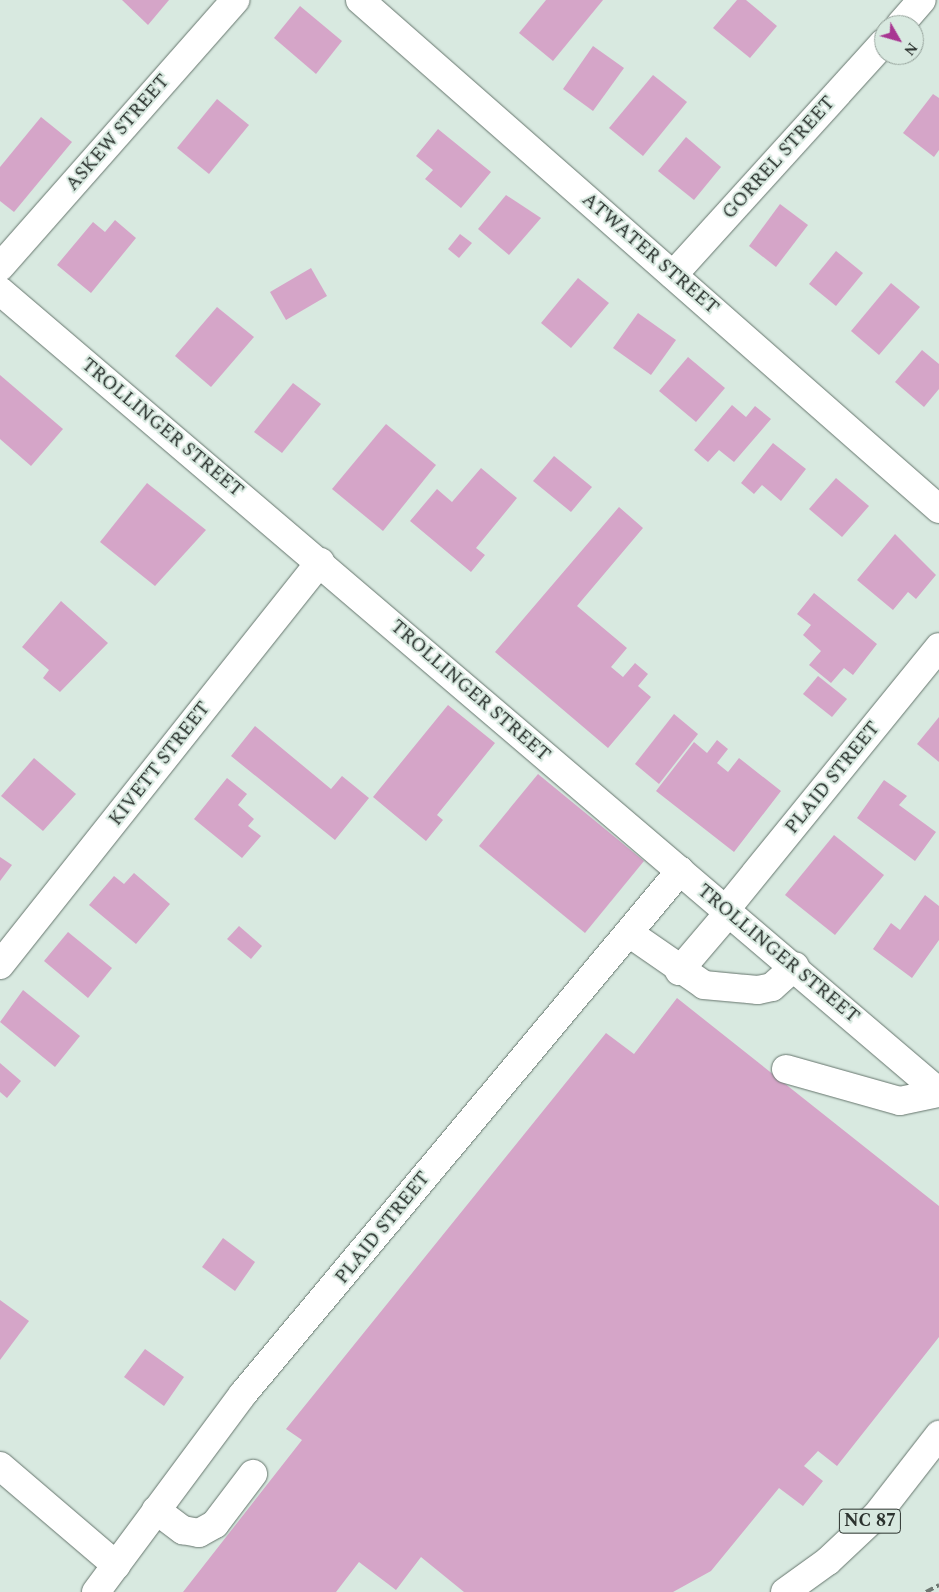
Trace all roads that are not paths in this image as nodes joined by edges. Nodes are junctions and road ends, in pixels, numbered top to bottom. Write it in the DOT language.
graph roads {
  1 [pos="235,0"];
  2 [pos="360,0"];
  3 [pos="922,0"];
  4 [pos="909,15"];
  5 [pos="874,53"];
  6 [pos="0,267"];
  7 [pos="673,274"];
  8 [pos="0,290"];
  9 [pos="939,510"];
  10 [pos="320,562"];
  11 [pos="939,648"];
  12 [pos="680,871"];
  13 [pos="729,909"];
  14 [pos="629,933"];
  15 [pos="0,965"];
  16 [pos="795,966"];
  17 [pos="679,971"];
  18 [pos="786,1069"];
  19 [pos="939,1093"];
  20 [pos="939,1435"];
  21 [pos="0,1466"];
  22 [pos="253,1474"];
  23 [pos="156,1510"];
  24 [pos="107,1583"];
  25 [pos="785,1592"];
  1 -- 6 [label="main road, ASKEW STREET"];
  2 -- 7 [label="main road, ATWATER STREET"];
  3 -- 4 [label="main road"];
  5 -- 7 [label="main road, GORREL STREET"];
  7 -- 9 [label="main road, ATWATER STREET"];
  8 -- 10 [label="main road, TROLLINGER STREET"];
  10 -- 12 [label="main road, TROLLINGER STREET"];
  10 -- 15 [label="main road, KIVETT STREET"];
  11 -- 13 [label="main road, PLAID STREET"];
  12 -- 13 [label="main road, TROLLINGER STREET"];
  12 -- 14 [label="main road, PLAID STREET"];
  13 -- 16 [label="main road, TROLLINGER STREET"];
  13 -- 17 [label="main road, PLAID STREET"];
  14 -- 17 [label="main road"];
  14 -- 23 [label="main road, PLAID STREET"];
  16 -- 17 [label="main road"];
  16 -- 19 [label="main road, TROLLINGER STREET"];
  18 -- 19 [label="main road"];
  20 -- 25 [label="main road, NC 87"];
  21 -- 24 [label="main road"];
  22 -- 23 [label="main road"];
  23 -- 24 [label="main road, PLAID STREET"];
}
